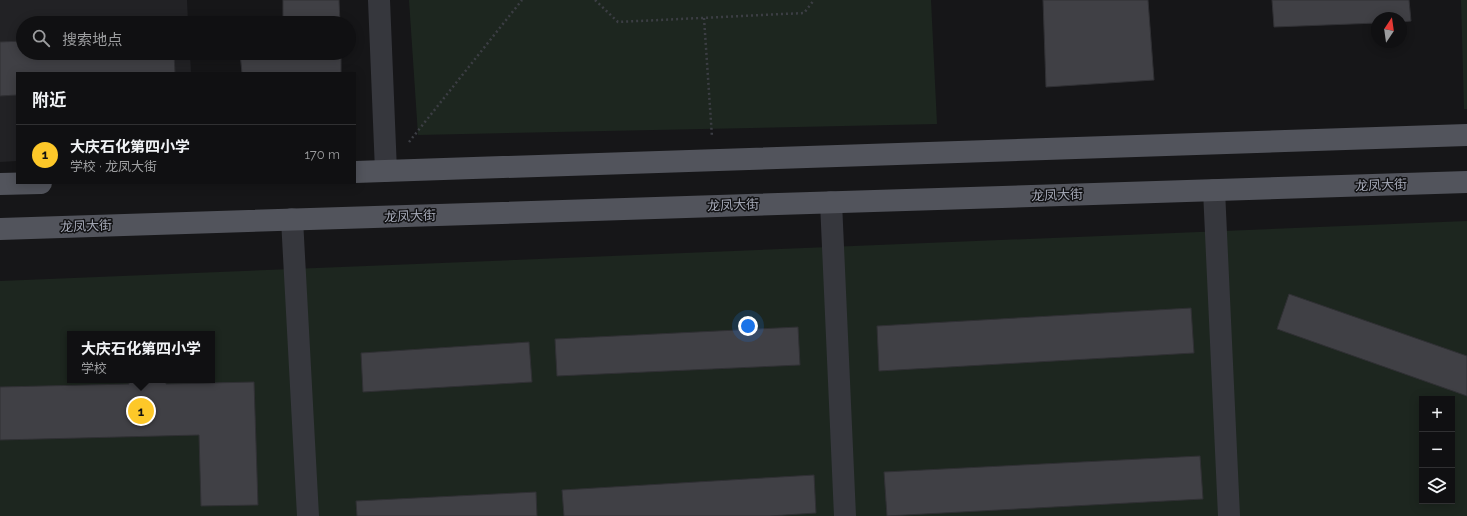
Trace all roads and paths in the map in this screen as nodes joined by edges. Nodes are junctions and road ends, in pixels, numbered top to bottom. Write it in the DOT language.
graph roads {
  1 [pos="379,0"];
  2 [pos="522,0"];
  3 [pos="595,0"];
  4 [pos="814,0"];
  5 [pos="704,18"];
  6 [pos="1467,135"];
  7 [pos="714,160"];
  8 [pos="386,171"];
  9 [pos="356,172"];
  10 [pos="1467,182"];
  11 [pos="0,184"];
  12 [pos="16,184"];
  13 [pos="1214,190"];
  14 [pos="831,202"];
  15 [pos="292,220"];
  16 [pos="0,229"];
  17 [pos="308,516"];
  18 [pos="845,516"];
  19 [pos="1229,516"];
  1 -- 8 [label="street"];
  2 -- 8 [label="path"];
  3 -- 5 [label="path"];
  4 -- 5 [label="path"];
  5 -- 7 [label="path"];
  6 -- 7 [label="main road"];
  7 -- 8 [label="main road"];
  8 -- 9 [label="main road"];
  10 -- 13 [label="main road, 龙凤大街"];
  11 -- 12 [label="main road"];
  13 -- 14 [label="main road, 龙凤大街"];
  13 -- 19 [label="street"];
  14 -- 15 [label="main road, 龙凤大街"];
  14 -- 18 [label="street"];
  15 -- 16 [label="main road, 龙凤大街"];
  15 -- 17 [label="street"];
}
